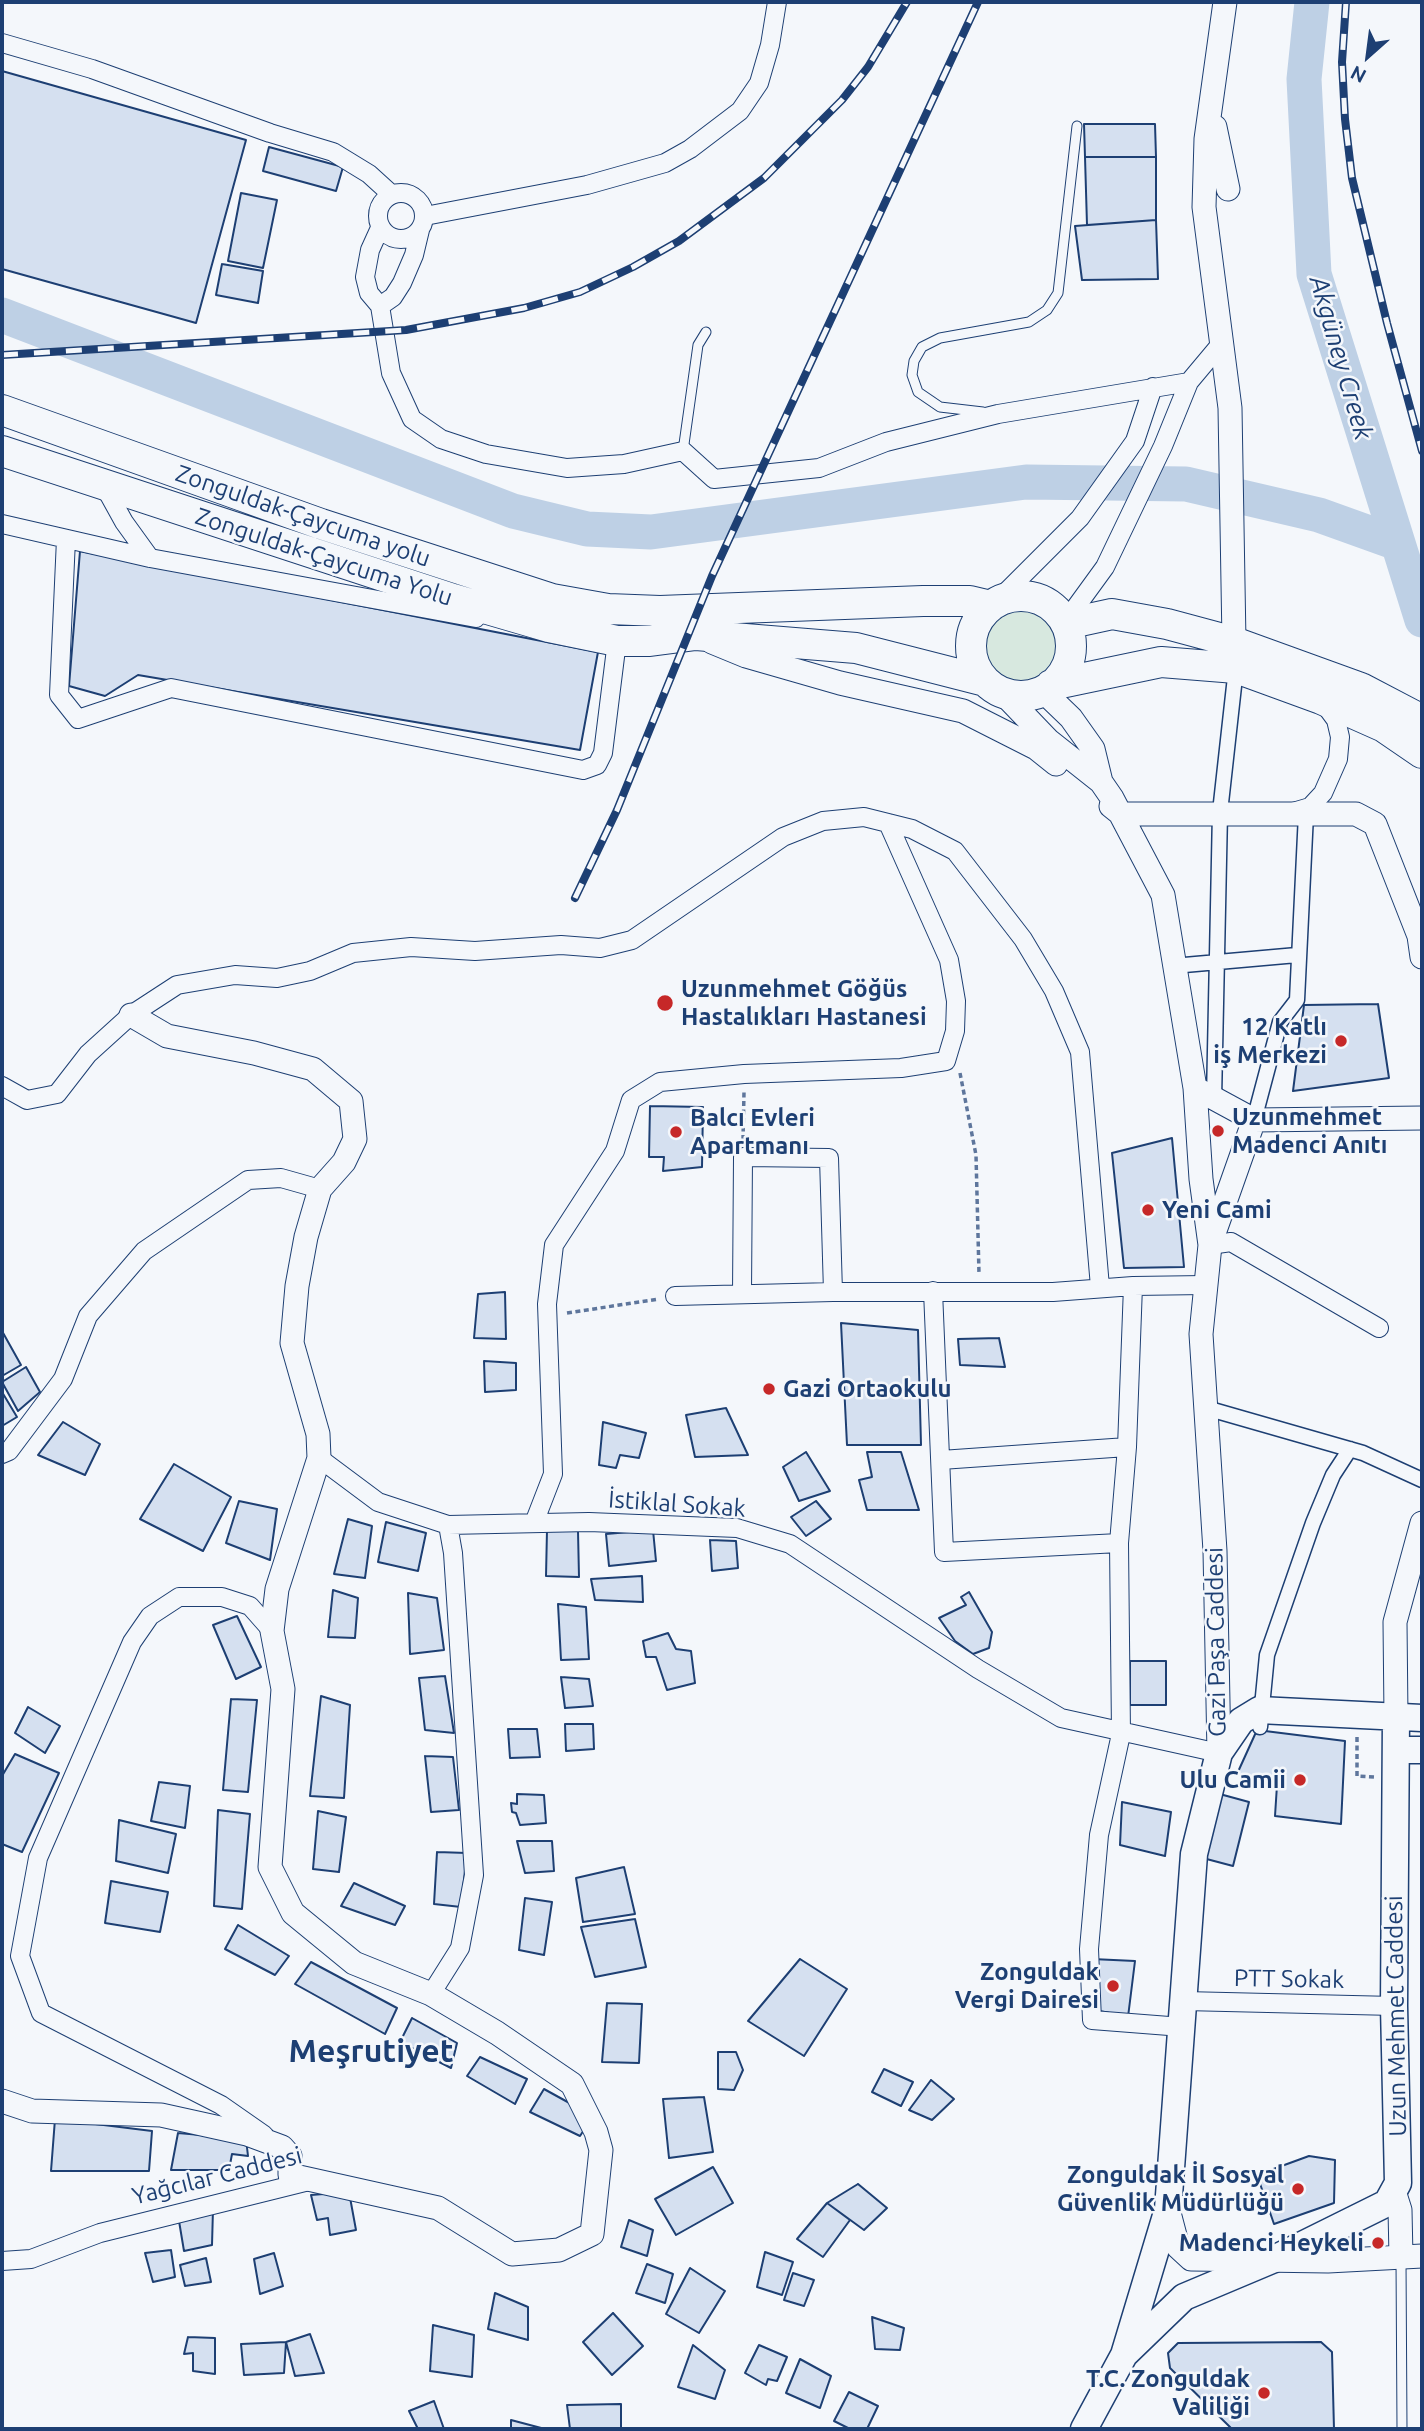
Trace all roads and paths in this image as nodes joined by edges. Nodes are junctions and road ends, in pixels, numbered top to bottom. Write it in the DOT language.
graph roads {
  1 [pos="777,2"];
  2 [pos="1225,2"];
  3 [pos="2,43"];
  4 [pos="1210,103"];
  5 [pos="1077,126"];
  6 [pos="1228,189"];
  7 [pos="391,194"];
  8 [pos="422,223"];
  9 [pos="380,228"];
  10 [pos="380,306"];
  11 [pos="706,332"];
  12 [pos="1220,345"];
  13 [pos="1189,383"];
  14 [pos="1153,387"];
  15 [pos="2,410"];
  16 [pos="999,414"];
  17 [pos="2,451"];
  18 [pos="683,451"];
  19 [pos="103,484"];
  20 [pos="2,524"];
  21 [pos="65,539"];
  22 [pos="150,558"];
  23 [pos="994,604"];
  24 [pos="1065,623"];
  25 [pos="549,627"];
  26 [pos="696,635"];
  27 [pos="617,640"];
  28 [pos="1235,655"];
  29 [pos="993,686"];
  30 [pos="1047,688"];
  31 [pos="1321,699"];
  32 [pos="1422,720"];
  33 [pos="1422,753"];
  34 [pos="1101,782"];
  35 [pos="1220,812"];
  36 [pos="1121,814"];
  37 [pos="1296,814"];
  38 [pos="888,823"];
  39 [pos="1421,939"];
  40 [pos="1297,955"];
  41 [pos="1219,963"];
  42 [pos="1173,966"];
  43 [pos="131,1015"];
  44 [pos="946,1061"];
  45 [pos="744,1074"];
  46 [pos="2,1086"];
  47 [pos="1205,1093"];
  48 [pos="1422,1118"];
  49 [pos="1254,1120"];
  50 [pos="743,1157"];
  51 [pos="320,1189"];
  52 [pos="1210,1245"];
  53 [pos="1205,1285"];
  54 [pos="1133,1286"];
  55 [pos="1100,1287"];
  56 [pos="933,1291"];
  57 [pos="980,1291"];
  58 [pos="833,1292"];
  59 [pos="742,1293"];
  60 [pos="675,1296"];
  61 [pos="548,1316"];
  62 [pos="1379,1328"];
  63 [pos="1206,1408"];
  64 [pos="1127,1447"];
  65 [pos="1350,1449"];
  66 [pos="2,1454"];
  67 [pos="319,1458"];
  68 [pos="941,1460"];
  69 [pos="1422,1480"];
  70 [pos="534,1523"];
  71 [pos="1422,1523"];
  72 [pos="448,1525"];
  73 [pos="1119,1543"];
  74 [pos="272,1631"];
  75 [pos="1409,1717"];
  76 [pos="1261,1719"];
  77 [pos="1121,1734"];
  78 [pos="1357,1735"];
  79 [pos="1409,1750"];
  80 [pos="1219,1753"];
  81 [pos="1396,1779"];
  82 [pos="431,1994"];
  83 [pos="1394,2006"];
  84 [pos="1183,2014"];
  85 [pos="2,2101"];
  86 [pos="282,2147"];
  87 [pos="320,2179"];
  88 [pos="1394,2191"];
  89 [pos="1168,2208"];
  90 [pos="1415,2256"];
  91 [pos="1272,2260"];
  92 [pos="2,2261"];
  93 [pos="1124,2355"];
  94 [pos="1084,2429"];
  95 [pos="1402,2429"];
  1 -- 8 [label="street"];
  2 -- 4 [label="street"];
  3 -- 7 [label="street"];
  4 -- 6 [label="street"];
  4 -- 12 [label="street"];
  5 -- 16 [label="lane"];
  7 -- 8 [label="street"];
  7 -- 9 [label="street"];
  8 -- 9 [label="street"];
  8 -- 10 [label="street"];
  9 -- 10 [label="street"];
  10 -- 18 [label="street"];
  11 -- 18 [label="lane"];
  12 -- 13 [label="street"];
  12 -- 28 [label="street"];
  13 -- 14 [label="street"];
  13 -- 24 [label="street"];
  14 -- 16 [label="street"];
  14 -- 23 [label="street"];
  15 -- 23 [label="highway, Zonguldak-Çaycuma yolu"];
  16 -- 18 [label="street"];
  17 -- 19 [label="highway, Zonguldak-Çaycuma Yolu"];
  19 -- 22 [label="street"];
  19 -- 25 [label="highway, Zonguldak-Çaycuma Yolu"];
  20 -- 21 [label="street"];
  21 -- 22 [label="street"];
  21 -- 27 [label="street"];
  22 -- 25 [label="street"];
  23 -- 24 [label="highway"];
  23 -- 29 [label="highway"];
  24 -- 28 [label="highway"];
  24 -- 30 [label="highway"];
  25 -- 27 [label="highway, Zonguldak-Çaycuma Yolu"];
  26 -- 27 [label="highway, Zonguldak-Çaycuma Yolu"];
  26 -- 29 [label="highway, Zonguldak-Çaycuma Yolu"];
  26 -- 36 [label="street"];
  28 -- 30 [label="highway"];
  28 -- 31 [label="highway"];
  28 -- 32 [label="highway"];
  28 -- 35 [label="street"];
  29 -- 30 [label="highway"];
  29 -- 34 [label="street"];
  30 -- 34 [label="street"];
  31 -- 33 [label="highway"];
  31 -- 37 [label="street"];
  34 -- 36 [label="street"];
  35 -- 36 [label="street"];
  35 -- 37 [label="street"];
  35 -- 41 [label="street"];
  36 -- 42 [label="street"];
  37 -- 39 [label="street"];
  37 -- 40 [label="street"];
  38 -- 43 [label="street"];
  38 -- 44 [label="street"];
  38 -- 55 [label="street"];
  40 -- 41 [label="street"];
  40 -- 49 [label="street"];
  41 -- 42 [label="street"];
  41 -- 47 [label="street"];
  42 -- 47 [label="street"];
  43 -- 46 [label="street"];
  43 -- 51 [label="street"];
  44 -- 45 [label="street"];
  44 -- 57 [label="path"];
  45 -- 50 [label="path"];
  45 -- 61 [label="street"];
  47 -- 49 [label="street"];
  47 -- 52 [label="street, Gazi Paşa Caddesi"];
  48 -- 49 [label="street"];
  49 -- 52 [label="street"];
  50 -- 58 [label="street"];
  50 -- 59 [label="street"];
  51 -- 66 [label="street"];
  51 -- 67 [label="street"];
  52 -- 53 [label="street, Gazi Paşa Caddesi"];
  52 -- 62 [label="street"];
  53 -- 54 [label="street"];
  53 -- 63 [label="street, Gazi Paşa Caddesi"];
  54 -- 55 [label="street"];
  54 -- 64 [label="street"];
  55 -- 57 [label="street"];
  56 -- 57 [label="street"];
  56 -- 58 [label="street"];
  56 -- 68 [label="street"];
  58 -- 59 [label="street"];
  59 -- 60 [label="street"];
  60 -- 61 [label="path"];
  61 -- 70 [label="street"];
  63 -- 65 [label="street"];
  63 -- 80 [label="street, Gazi Paşa Caddesi"];
  64 -- 68 [label="street"];
  64 -- 73 [label="street"];
  65 -- 69 [label="street"];
  65 -- 76 [label="street"];
  67 -- 72 [label="street, İstiklal Sokak"];
  67 -- 74 [label="street"];
  68 -- 73 [label="street"];
  70 -- 72 [label="street, İstiklal Sokak"];
  70 -- 77 [label="street, İstiklal Sokak"];
  71 -- 75 [label="street"];
  72 -- 82 [label="street"];
  73 -- 77 [label="street"];
  74 -- 82 [label="street"];
  74 -- 86 [label="street"];
  75 -- 76 [label="main road"];
  75 -- 79 [label="main road, Uzun Mehmet Caddesi"];
  76 -- 80 [label="main road"];
  77 -- 80 [label="street, İstiklal Sokak"];
  77 -- 84 [label="street, PTT Sokak"];
  78 -- 81 [label="path"];
  79 -- 81 [label="main road, Uzun Mehmet Caddesi"];
  80 -- 84 [label="main road, Gazi Paşa Caddesi"];
  81 -- 83 [label="main road, Uzun Mehmet Caddesi"];
  82 -- 87 [label="street"];
  83 -- 84 [label="street, PTT Sokak"];
  83 -- 88 [label="main road, Uzun Mehmet Caddesi"];
  84 -- 89 [label="main road, Gazi Paşa Caddesi"];
  85 -- 86 [label="street, Yağcılar Caddesi"];
  86 -- 87 [label="street, Yağcılar Caddesi"];
  87 -- 92 [label="street, Yağcılar Caddesi"];
  88 -- 90 [label="street"];
  88 -- 91 [label="main road"];
  89 -- 91 [label="street"];
  89 -- 93 [label="main road, Gazi Paşa Caddesi"];
  90 -- 91 [label="street"];
  90 -- 95 [label="lane"];
  91 -- 93 [label="main road"];
  93 -- 94 [label="main road, Gazi Paşa Caddesi"];
}
